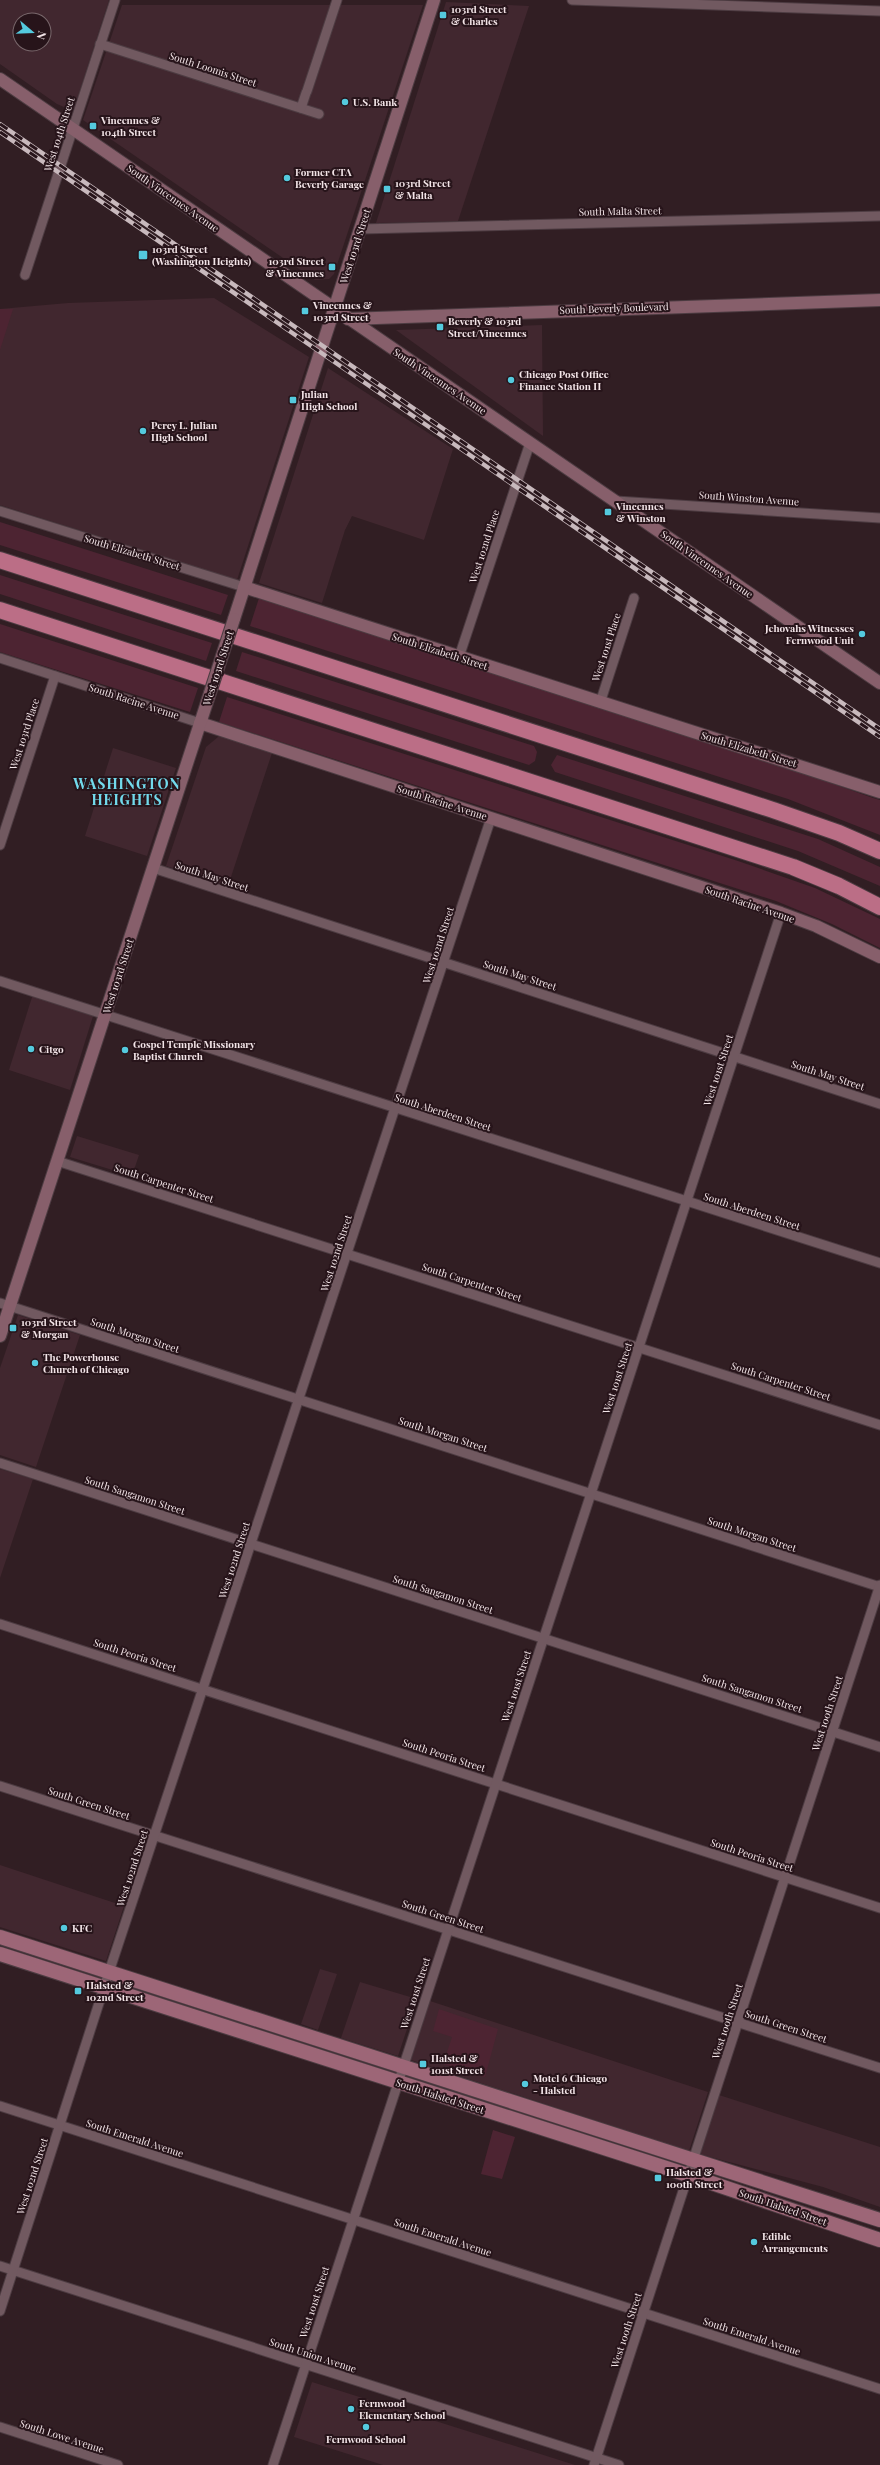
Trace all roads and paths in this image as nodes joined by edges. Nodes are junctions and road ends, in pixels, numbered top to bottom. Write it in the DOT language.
graph roads {
  1 [pos="114,0"];
  2 [pos="337,0"];
  3 [pos="434,0"];
  4 [pos="572,0"];
  5 [pos="880,11"];
  6 [pos="100,44"];
  7 [pos="0,79"];
  8 [pos="301,108"];
  9 [pos="319,114"];
  10 [pos="73,128"];
  11 [pos="880,216"];
  12 [pos="361,229"];
  13 [pos="25,275"];
  14 [pos="880,300"];
  15 [pos="335,310"];
  16 [pos="348,319"];
  17 [pos="530,443"];
  18 [pos="616,501"];
  19 [pos="0,511"];
  20 [pos="880,518"];
  21 [pos="0,560"];
  22 [pos="244,587"];
  23 [pos="634,598"];
  24 [pos="0,610"];
  25 [pos="459,657"];
  26 [pos="0,658"];
  27 [pos="55,676"];
  28 [pos="880,682"];
  29 [pos="600,703"];
  30 [pos="200,723"];
  31 [pos="880,792"];
  32 [pos="491,818"];
  33 [pos="0,846"];
  34 [pos="880,850"];
  35 [pos="153,868"];
  36 [pos="880,907"];
  37 [pos="781,914"];
  38 [pos="880,957"];
  39 [pos="444,962"];
  40 [pos="0,981"];
  41 [pos="105,1015"];
  42 [pos="734,1056"];
  43 [pos="880,1104"];
  44 [pos="395,1108"];
  45 [pos="57,1161"];
  46 [pos="686,1201"];
  47 [pos="347,1253"];
  48 [pos="880,1264"];
  49 [pos="5,1304"];
  50 [pos="0,1336"];
  51 [pos="638,1347"];
  52 [pos="299,1399"];
  53 [pos="880,1425"];
  54 [pos="0,1463"];
  55 [pos="590,1493"];
  56 [pos="251,1544"];
  57 [pos="880,1586"];
  58 [pos="0,1624"];
  59 [pos="543,1638"];
  60 [pos="203,1688"];
  61 [pos="832,1731"];
  62 [pos="880,1747"];
  63 [pos="495,1783"];
  64 [pos="0,1786"];
  65 [pos="154,1836"];
  66 [pos="785,1878"];
  67 [pos="880,1908"];
  68 [pos="447,1929"];
  69 [pos="0,1937"];
  70 [pos="0,1954"];
  71 [pos="109,1972"];
  72 [pos="104,1987"];
  73 [pos="738,2022"];
  74 [pos="402,2067"];
  75 [pos="880,2068"];
  76 [pos="397,2082"];
  77 [pos="0,2106"];
  78 [pos="60,2125"];
  79 [pos="693,2161"];
  80 [pos="688,2175"];
  81 [pos="353,2220"];
  82 [pos="880,2220"];
  83 [pos="880,2240"];
  84 [pos="0,2266"];
  85 [pos="13,2270"];
  86 [pos="0,2311"];
  87 [pos="643,2313"];
  88 [pos="306,2364"];
  89 [pos="880,2389"];
  90 [pos="0,2427"];
  91 [pos="595,2461"];
  92 [pos="118,2465"];
  93 [pos="273,2465"];
  94 [pos="619,2465"];
  1 -- 6 [label="street, West 104th Street"];
  2 -- 8 [label="street"];
  3 -- 12 [label="main road, West 103rd Street"];
  4 -- 5 [label="street"];
  6 -- 8 [label="street, South Loomis Street"];
  6 -- 10 [label="street, West 104th Street"];
  7 -- 10 [label="main road, South Vincennes Avenue"];
  8 -- 9 [label="street, South Loomis Street"];
  10 -- 13 [label="street, West 104th Street"];
  10 -- 15 [label="main road, South Vincennes Avenue"];
  11 -- 12 [label="street, South Malta Street"];
  12 -- 15 [label="main road, West 103rd Street"];
  14 -- 16 [label="main road, South Beverly Boulevard"];
  15 -- 16 [label="main road, South Vincennes Avenue"];
  15 -- 22 [label="main road, West 103rd Street"];
  16 -- 17 [label="main road, South Vincennes Avenue"];
  17 -- 18 [label="main road, South Vincennes Avenue"];
  17 -- 25 [label="street, West 102nd Place"];
  18 -- 20 [label="street, South Winston Avenue"];
  18 -- 28 [label="main road, South Vincennes Avenue"];
  19 -- 22 [label="street, South Elizabeth Street"];
  21 -- 34 [label="highway"];
  22 -- 25 [label="main road, South Elizabeth Street"];
  22 -- 30 [label="main road, West 103rd Street, bridge"];
  23 -- 29 [label="street, West 101st Place"];
  24 -- 36 [label="highway"];
  25 -- 29 [label="main road, South Elizabeth Street"];
  26 -- 27 [label="street, South Racine Avenue"];
  27 -- 30 [label="street, South Racine Avenue"];
  27 -- 33 [label="street, West 103rd Place"];
  29 -- 31 [label="main road, South Elizabeth Street"];
  30 -- 32 [label="main road, South Racine Avenue"];
  30 -- 35 [label="main road, West 103rd Street"];
  32 -- 37 [label="main road, South Racine Avenue"];
  32 -- 39 [label="street, West 102nd Street"];
  35 -- 39 [label="street, South May Street"];
  35 -- 41 [label="main road, West 103rd Street"];
  37 -- 38 [label="main road, South Racine Avenue"];
  37 -- 42 [label="street, West 101st Street"];
  39 -- 42 [label="street, South May Street"];
  39 -- 44 [label="street, West 102nd Street"];
  40 -- 41 [label="street, South Aberdeen Street"];
  41 -- 44 [label="street, South Aberdeen Street"];
  41 -- 45 [label="main road, West 103rd Street"];
  42 -- 43 [label="street, South May Street"];
  42 -- 46 [label="street, West 101st Street"];
  44 -- 46 [label="street, South Aberdeen Street"];
  44 -- 47 [label="street, West 102nd Street"];
  45 -- 47 [label="street, South Carpenter Street"];
  45 -- 49 [label="main road, West 103rd Street"];
  46 -- 48 [label="street, South Aberdeen Street"];
  46 -- 51 [label="street, West 101st Street"];
  47 -- 51 [label="street, South Carpenter Street"];
  47 -- 52 [label="street, West 102nd Street"];
  49 -- 50 [label="main road, West 103rd Street"];
  49 -- 52 [label="street, South Morgan Street"];
  51 -- 53 [label="street, South Carpenter Street"];
  51 -- 55 [label="street, West 101st Street"];
  52 -- 55 [label="street, South Morgan Street"];
  52 -- 56 [label="street, West 102nd Street"];
  54 -- 56 [label="street, South Sangamon Street"];
  55 -- 57 [label="street, South Morgan Street"];
  55 -- 59 [label="street, West 101st Street"];
  56 -- 59 [label="street, South Sangamon Street"];
  56 -- 60 [label="street, West 102nd Street"];
  57 -- 61 [label="street, West 100th Street"];
  58 -- 60 [label="street, South Peoria Street"];
  59 -- 61 [label="street, South Sangamon Street"];
  59 -- 63 [label="street, West 101st Street"];
  60 -- 63 [label="street, South Peoria Street"];
  60 -- 65 [label="street, West 102nd Street"];
  61 -- 62 [label="street, South Sangamon Street"];
  61 -- 66 [label="street, West 100th Street"];
  63 -- 66 [label="street, South Peoria Street"];
  63 -- 68 [label="street, West 101st Street"];
  64 -- 65 [label="street, South Green Street"];
  65 -- 68 [label="street, South Green Street"];
  65 -- 71 [label="street, West 102nd Street"];
  66 -- 67 [label="street, South Peoria Street"];
  66 -- 73 [label="street, West 100th Street"];
  68 -- 73 [label="street, South Green Street"];
  68 -- 74 [label="street, West 101st Street"];
  69 -- 71 [label="main road, South Halsted Street"];
  70 -- 72 [label="main road, South Halsted Street"];
  71 -- 72 [label="street, West 102nd Street"];
  71 -- 74 [label="main road, South Halsted Street"];
  72 -- 76 [label="main road, South Halsted Street"];
  72 -- 78 [label="street, West 102nd Street"];
  73 -- 75 [label="street, South Green Street"];
  73 -- 79 [label="street, West 100th Street"];
  74 -- 76 [label="street, West 101st Street"];
  74 -- 79 [label="main road, South Halsted Street"];
  76 -- 80 [label="main road, South Halsted Street"];
  76 -- 81 [label="street, West 101st Street"];
  77 -- 78 [label="street, South Emerald Avenue"];
  78 -- 81 [label="street, South Emerald Avenue"];
  78 -- 85 [label="street, West 102nd Street"];
  79 -- 80 [label="street, West 100th Street"];
  79 -- 82 [label="main road, South Halsted Street"];
  80 -- 83 [label="main road, South Halsted Street"];
  80 -- 87 [label="street, West 100th Street"];
  81 -- 87 [label="street, South Emerald Avenue"];
  81 -- 88 [label="street, West 101st Street"];
  84 -- 85 [label="street, South Union Avenue"];
  85 -- 86 [label="street, West 102nd Street"];
  85 -- 88 [label="street, South Union Avenue"];
  87 -- 89 [label="street, South Emerald Avenue"];
  87 -- 91 [label="street, West 100th Street"];
  88 -- 91 [label="street, South Union Avenue"];
  88 -- 93 [label="street, West 101st Street"];
  90 -- 92 [label="street, South Lowe Avenue"];
  91 -- 94 [label="street, South Union Avenue"];
}
